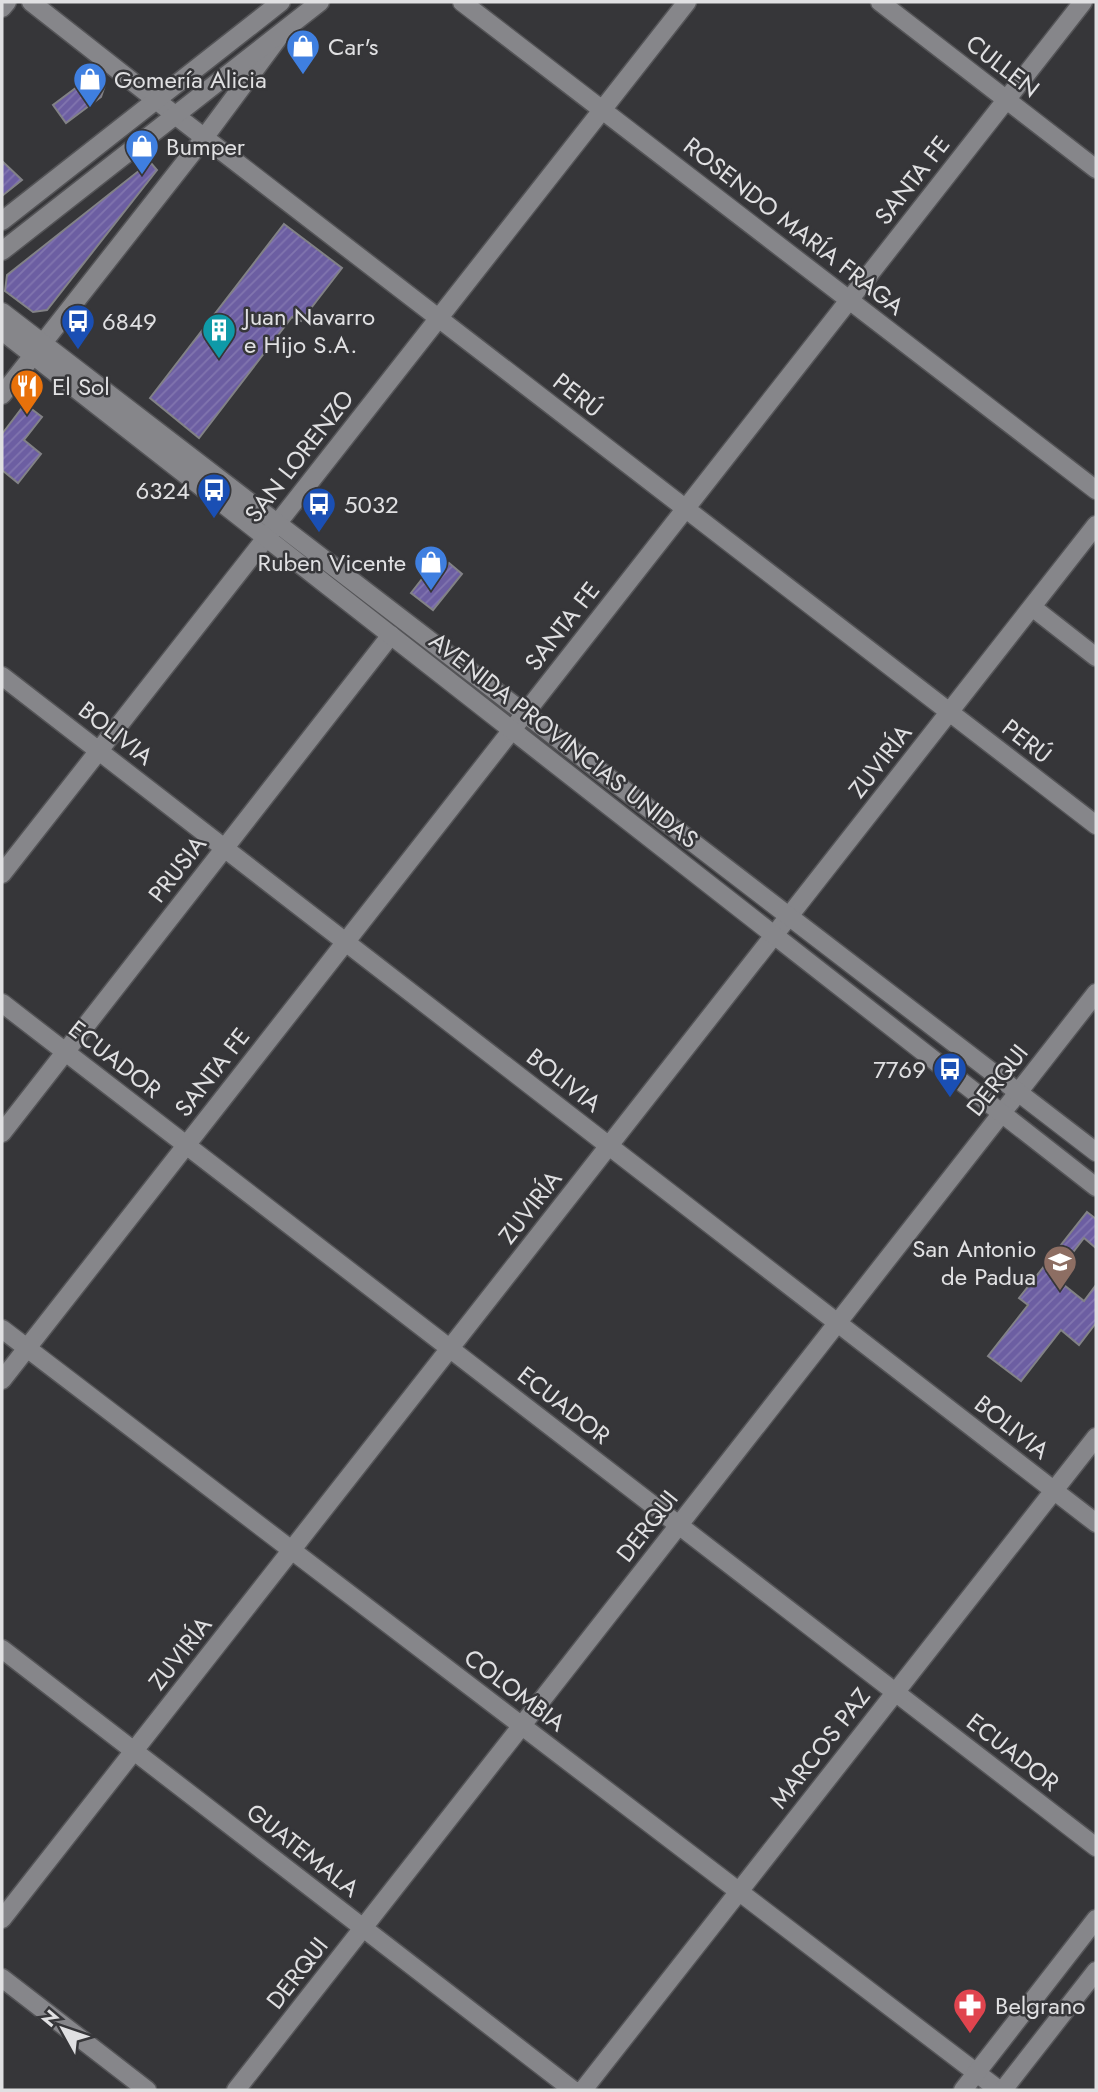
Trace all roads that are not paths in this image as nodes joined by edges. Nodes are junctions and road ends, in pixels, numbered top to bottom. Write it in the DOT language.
graph roads {
  1 [pos="7,2"];
  2 [pos="31,2"];
  3 [pos="281,2"];
  4 [pos="320,2"];
  5 [pos="462,2"];
  6 [pos="687,2"];
  7 [pos="880,2"];
  8 [pos="1083,2"];
  9 [pos="2,8"];
  10 [pos="285,29"];
  11 [pos="156,100"];
  12 [pos="1007,100"];
  13 [pos="602,109"];
  14 [pos="175,115"];
  15 [pos="204,138"];
  16 [pos="1096,169"];
  17 [pos="2,221"];
  18 [pos="2,251"];
  19 [pos="849,300"];
  20 [pos="2,312"];
  21 [pos="438,318"];
  22 [pos="2,331"];
  23 [pos="38,350"];
  24 [pos="2,395"];
  25 [pos="1096,490"];
  26 [pos="686,509"];
  27 [pos="277,523"];
  28 [pos="1096,524"];
  29 [pos="266,538"];
  30 [pos="1032,607"];
  31 [pos="391,635"];
  32 [pos="1096,657"];
  33 [pos="2,676"];
  34 [pos="950,712"];
  35 [pos="525,713"];
  36 [pos="512,730"];
  37 [pos="99,751"];
  38 [pos="1096,825"];
  39 [pos="225,848"];
  40 [pos="2,874"];
  41 [pos="790,917"];
  42 [pos="775,936"];
  43 [pos="346,942"];
  44 [pos="1096,993"];
  45 [pos="2,1003"];
  46 [pos="65,1052"];
  47 [pos="1019,1092"];
  48 [pos="1002,1114"];
  49 [pos="2,1133"];
  50 [pos="186,1145"];
  51 [pos="610,1146"];
  52 [pos="1096,1152"];
  53 [pos="1096,1187"];
  54 [pos="838,1323"];
  55 [pos="2,1329"];
  56 [pos="27,1348"];
  57 [pos="450,1349"];
  58 [pos="2,1380"];
  59 [pos="1096,1437"];
  60 [pos="1055,1490"];
  61 [pos="1096,1522"];
  62 [pos="679,1525"];
  63 [pos="292,1550"];
  64 [pos="2,1649"];
  65 [pos="895,1692"];
  66 [pos="522,1726"];
  67 [pos="134,1751"];
  68 [pos="1096,1847"];
  69 [pos="739,1892"];
  70 [pos="1096,1919"];
  71 [pos="2,1920"];
  72 [pos="363,1928"];
  73 [pos="1096,1971"];
  74 [pos="2,1978"];
  75 [pos="976,2073"];
  76 [pos="147,2090"];
  77 [pos="236,2090"];
  78 [pos="573,2090"];
  79 [pos="583,2090"];
  80 [pos="963,2090"];
  81 [pos="1001,2090"];
  1 -- 9 [label="street"];
  2 -- 11 [label="street, PERÚ"];
  3 -- 11 [label="street"];
  4 -- 10 [label="street"];
  5 -- 13 [label="street, ROSENDO MARÍA FRAGA"];
  6 -- 13 [label="street, SAN LORENZO"];
  7 -- 12 [label="street, CULLEN"];
  8 -- 12 [label="street, SANTA FE"];
  10 -- 14 [label="street"];
  10 -- 15 [label="street"];
  11 -- 14 [label="street, PERÚ"];
  11 -- 17 [label="street"];
  12 -- 16 [label="street, CULLEN"];
  12 -- 19 [label="street, SANTA FE"];
  13 -- 19 [label="street, ROSENDO MARÍA FRAGA"];
  13 -- 21 [label="street, SAN LORENZO"];
  14 -- 15 [label="street, PERÚ"];
  14 -- 18 [label="street"];
  15 -- 21 [label="street, PERÚ"];
  15 -- 23 [label="street"];
  19 -- 25 [label="street, ROSENDO MARÍA FRAGA"];
  19 -- 26 [label="street, SANTA FE"];
  20 -- 23 [label="street, AVENIDA PROVINCIAS UNIDAS"];
  21 -- 26 [label="street, PERÚ"];
  21 -- 27 [label="street, SAN LORENZO"];
  22 -- 23 [label="street, AVENIDA PROVINCIAS UNIDAS"];
  23 -- 24 [label="street"];
  23 -- 27 [label="street, AVENIDA PROVINCIAS UNIDAS"];
  23 -- 29 [label="street, AVENIDA PROVINCIAS UNIDAS"];
  26 -- 34 [label="street, PERÚ"];
  26 -- 35 [label="street, SANTA FE"];
  27 -- 29 [label="street, SAN LORENZO"];
  27 -- 35 [label="street, AVENIDA PROVINCIAS UNIDAS"];
  28 -- 30 [label="street, ZUVIRÍA"];
  29 -- 31 [label="street, AVENIDA PROVINCIAS UNIDAS"];
  29 -- 37 [label="street, SAN LORENZO"];
  30 -- 32 [label="street"];
  30 -- 34 [label="street, ZUVIRÍA"];
  31 -- 36 [label="street, AVENIDA PROVINCIAS UNIDAS"];
  31 -- 39 [label="street, PRUSIA"];
  33 -- 37 [label="street, BOLIVIA"];
  34 -- 38 [label="street, PERÚ"];
  34 -- 41 [label="street, ZUVIRÍA"];
  35 -- 36 [label="street, SANTA FE"];
  35 -- 41 [label="street, AVENIDA PROVINCIAS UNIDAS"];
  36 -- 42 [label="street, AVENIDA PROVINCIAS UNIDAS"];
  36 -- 43 [label="street, SANTA FE"];
  37 -- 39 [label="street, BOLIVIA"];
  37 -- 40 [label="street, SAN LORENZO"];
  39 -- 43 [label="street, BOLIVIA"];
  39 -- 46 [label="street, PRUSIA"];
  41 -- 42 [label="street, ZUVIRÍA"];
  41 -- 47 [label="street, AVENIDA PROVINCIAS UNIDAS"];
  42 -- 48 [label="street, AVENIDA PROVINCIAS UNIDAS"];
  42 -- 51 [label="street, ZUVIRÍA"];
  43 -- 50 [label="street, SANTA FE"];
  43 -- 51 [label="street, BOLIVIA"];
  44 -- 47 [label="street, DERQUI"];
  45 -- 46 [label="street, ECUADOR"];
  46 -- 49 [label="street, PRUSIA"];
  46 -- 50 [label="street, ECUADOR"];
  47 -- 48 [label="street, DERQUI"];
  47 -- 52 [label="street, AVENIDA PROVINCIAS UNIDAS"];
  48 -- 53 [label="street, AVENIDA PROVINCIAS UNIDAS"];
  48 -- 54 [label="street, DERQUI"];
  50 -- 56 [label="street, SANTA FE"];
  50 -- 57 [label="street, ECUADOR"];
  51 -- 54 [label="street, BOLIVIA"];
  51 -- 57 [label="street, ZUVIRÍA"];
  54 -- 60 [label="street, BOLIVIA"];
  54 -- 62 [label="street, DERQUI"];
  55 -- 56 [label="street, COLOMBIA"];
  56 -- 58 [label="street, SANTA FE"];
  56 -- 63 [label="street, COLOMBIA"];
  57 -- 62 [label="street, ECUADOR"];
  57 -- 63 [label="street, ZUVIRÍA"];
  59 -- 60 [label="street, MARCOS PAZ"];
  60 -- 61 [label="street, BOLIVIA"];
  60 -- 65 [label="street, MARCOS PAZ"];
  62 -- 65 [label="street, ECUADOR"];
  62 -- 66 [label="street, DERQUI"];
  63 -- 66 [label="street, COLOMBIA"];
  63 -- 67 [label="street, ZUVIRÍA"];
  64 -- 67 [label="street, GUATEMALA"];
  65 -- 68 [label="street, ECUADOR"];
  65 -- 69 [label="street, MARCOS PAZ"];
  66 -- 69 [label="street, COLOMBIA"];
  66 -- 72 [label="street, DERQUI"];
  67 -- 71 [label="street, ZUVIRÍA"];
  67 -- 72 [label="street, GUATEMALA"];
  69 -- 75 [label="street, COLOMBIA"];
  69 -- 79 [label="street, MARCOS PAZ"];
  70 -- 75 [label="street"];
  72 -- 77 [label="street, DERQUI"];
  72 -- 78 [label="street, GUATEMALA"];
  73 -- 81 [label="street"];
  74 -- 76 [label="street"];
  75 -- 80 [label="street"];
  75 -- 81 [label="street, COLOMBIA"];
}
